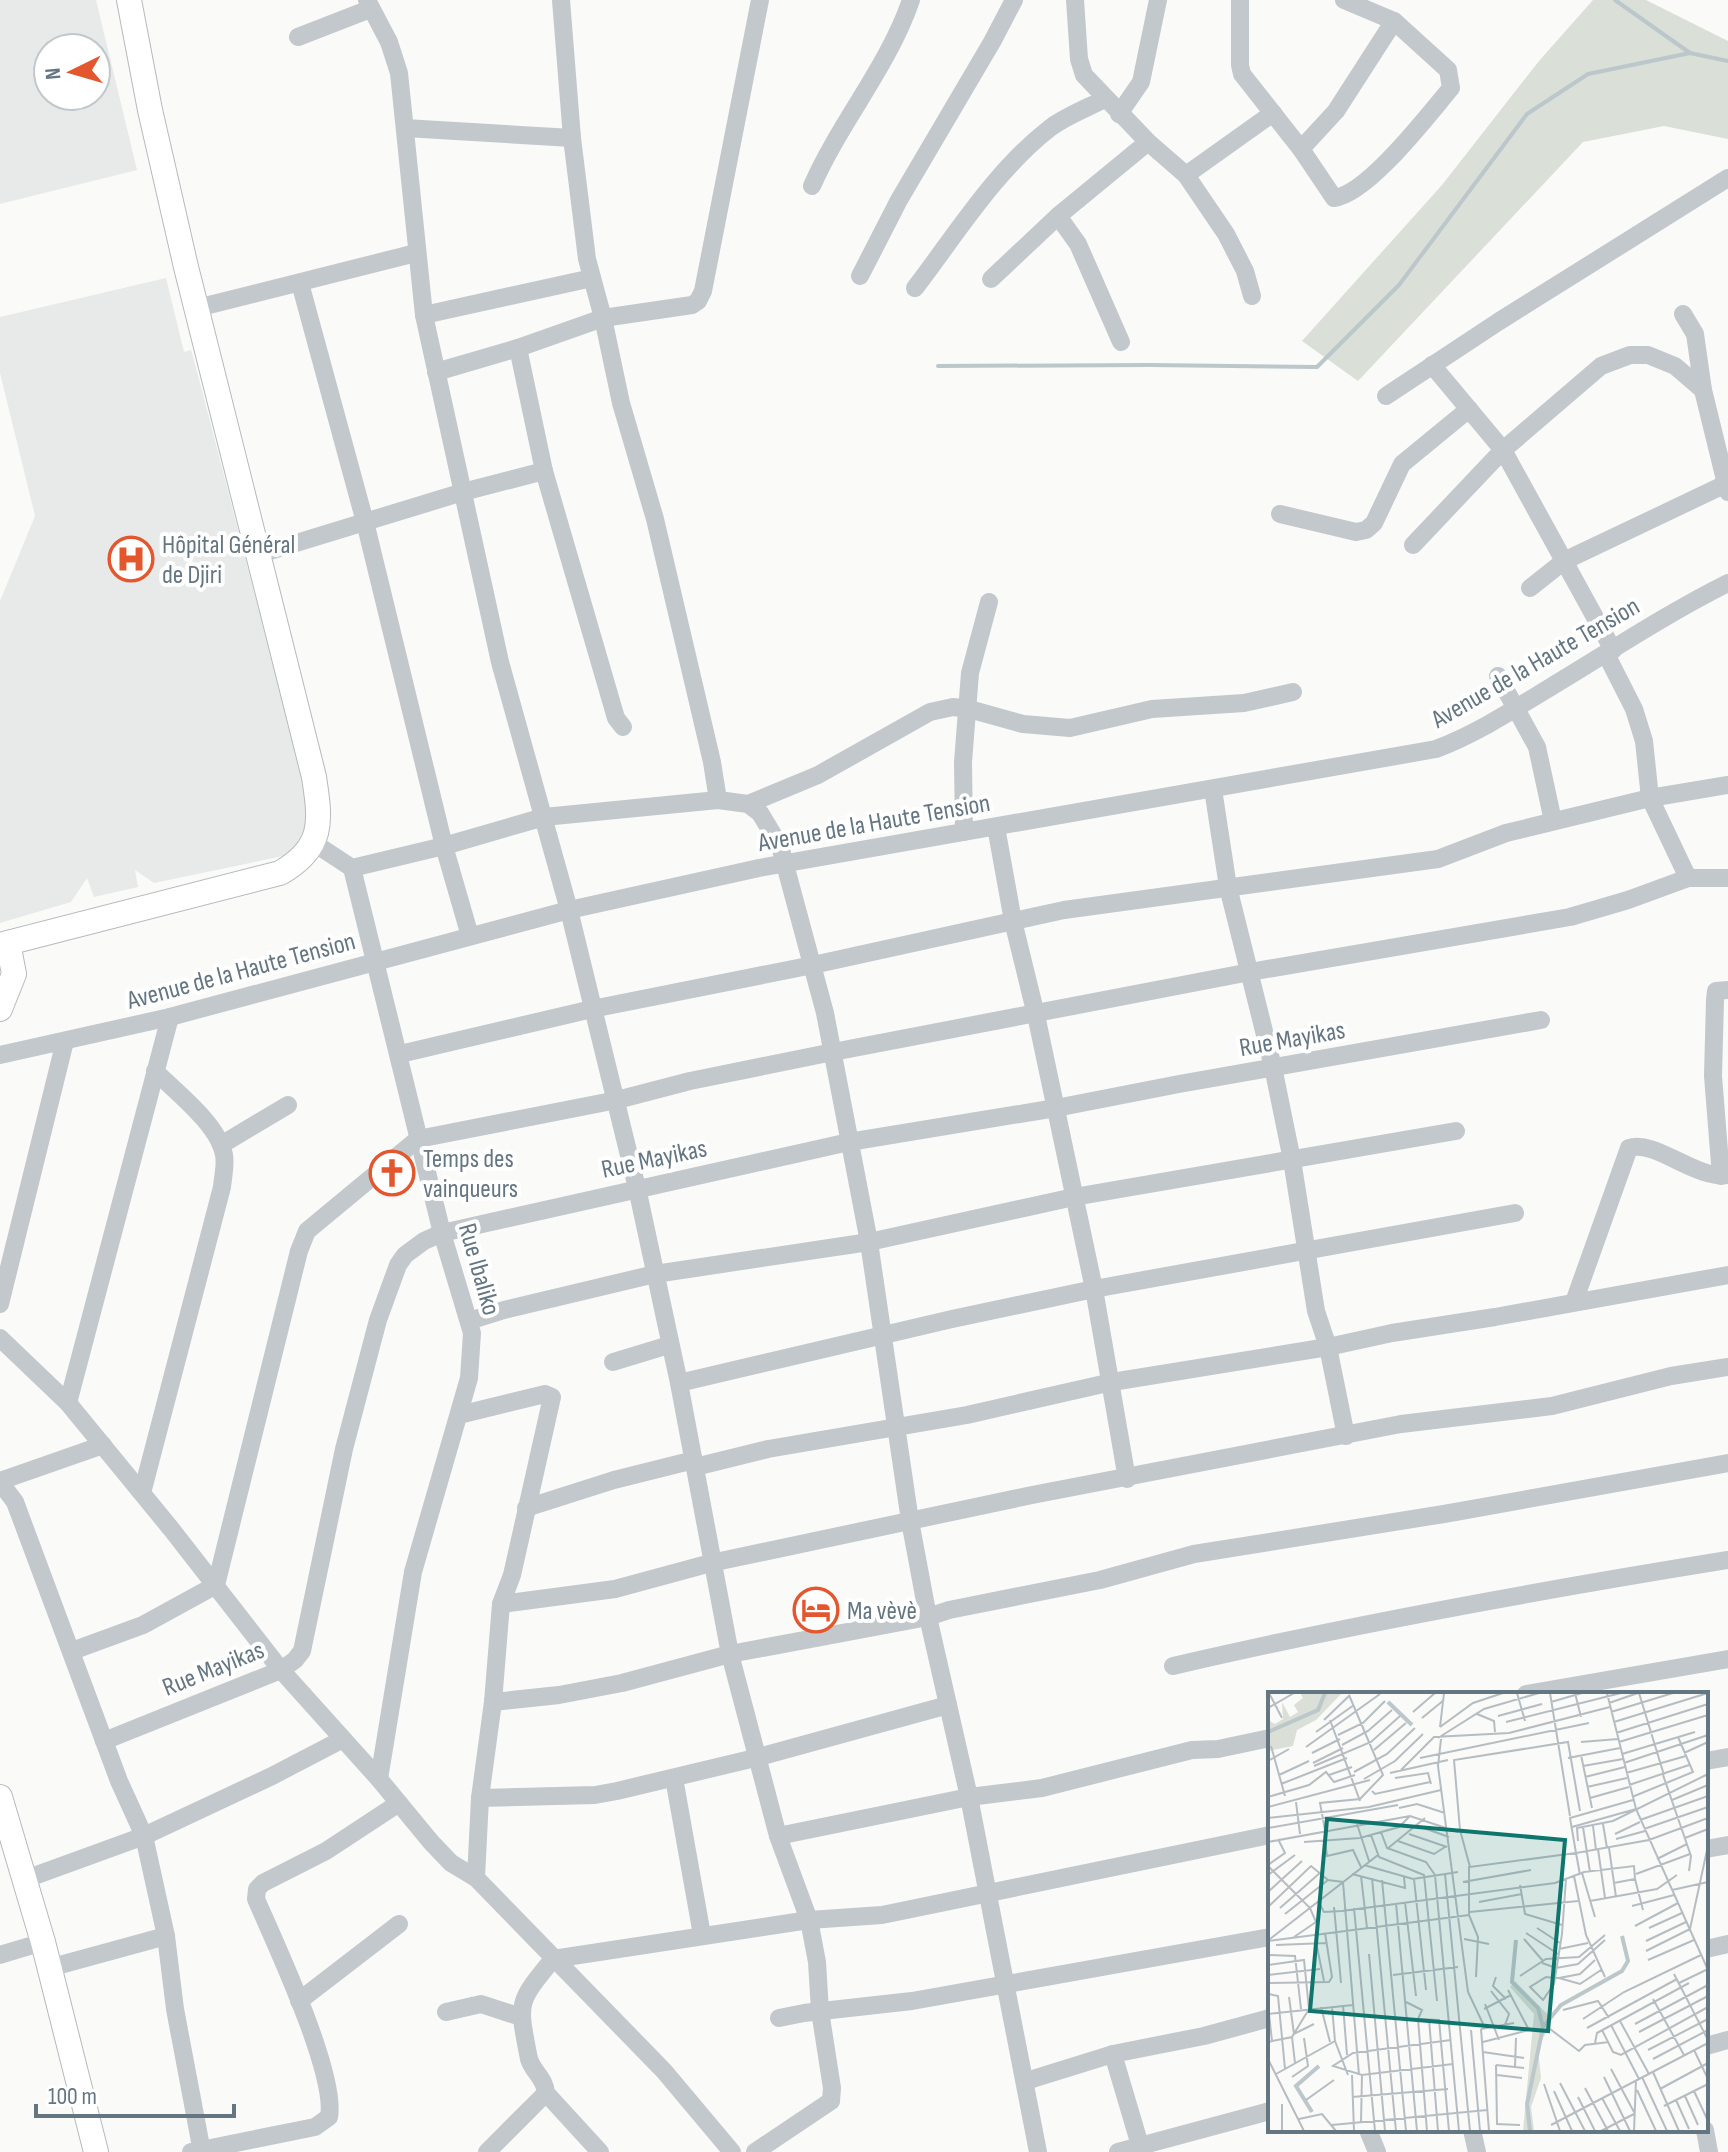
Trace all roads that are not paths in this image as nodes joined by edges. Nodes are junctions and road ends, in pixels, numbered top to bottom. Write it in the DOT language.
graph roads {
  1 [pos="129,0"];
  2 [pos="561,0"];
  3 [pos="760,0"];
  4 [pos="911,0"];
  5 [pos="1014,0"];
  6 [pos="1075,0"];
  7 [pos="1158,0"];
  8 [pos="1240,0"];
  9 [pos="1344,0"];
  10 [pos="369,4"];
  11 [pos="1394,21"];
  12 [pos="298,37"];
  13 [pos="1105,99"];
  14 [pos="1273,113"];
  15 [pos="1119,114"];
  16 [pos="405,128"];
  17 [pos="572,138"];
  18 [pos="1148,142"];
  19 [pos="1301,149"];
  20 [pos="1186,175"];
  21 [pos="1728,178"];
  22 [pos="812,186"];
  23 [pos="1058,216"];
  24 [pos="416,253"];
  25 [pos="860,276"];
  26 [pos="592,278"];
  27 [pos="991,279"];
  28 [pos="300,283"];
  29 [pos="915,288"];
  30 [pos="1252,296"];
  31 [pos="197,308"];
  32 [pos="1683,314"];
  33 [pos="424,315"];
  34 [pos="603,318"];
  35 [pos="1121,342"];
  36 [pos="518,348"];
  37 [pos="1432,365"];
  38 [pos="436,372"];
  39 [pos="1703,390"];
  40 [pos="1386,396"];
  41 [pos="1469,409"];
  42 [pos="1503,450"];
  43 [pos="544,471"];
  44 [pos="1727,486"];
  45 [pos="463,492"];
  46 [pos="1280,514"];
  47 [pos="365,522"];
  48 [pos="1413,545"];
  49 [pos="257,555"];
  50 [pos="1564,561"];
  51 [pos="1728,583"];
  52 [pos="1530,588"];
  53 [pos="989,602"];
  54 [pos="1609,652"];
  55 [pos="1498,676"];
  56 [pos="1293,692"];
  57 [pos="1518,708"];
  58 [pos="969,709"];
  59 [pos="623,727"];
  60 [pos="1728,785"];
  61 [pos="1213,789"];
  62 [pos="1650,798"];
  63 [pos="718,800"];
  64 [pos="748,804"];
  65 [pos="544,817"];
  66 [pos="1553,821"];
  67 [pos="996,827"];
  68 [pos="964,832"];
  69 [pos="314,843"];
  70 [pos="444,846"];
  71 [pos="786,864"];
  72 [pos="352,868"];
  73 [pos="1688,878"];
  74 [pos="1728,878"];
  75 [pos="1228,887"];
  76 [pos="569,910"];
  77 [pos="1013,921"];
  78 [pos="46,932"];
  79 [pos="470,936"];
  80 [pos="4,944"];
  81 [pos="375,962"];
  82 [pos="813,965"];
  83 [pos="1250,972"];
  84 [pos="14,974"];
  85 [pos="1728,990"];
  86 [pos="0,998"];
  87 [pos="0,1007"];
  88 [pos="592,1009"];
  89 [pos="1036,1015"];
  90 [pos="170,1017"];
  91 [pos="1541,1020"];
  92 [pos="65,1041"];
  93 [pos="833,1052"];
  94 [pos="400,1054"];
  95 [pos="0,1055"];
  96 [pos="1273,1067"];
  97 [pos="155,1071"];
  98 [pos="1721,1075"];
  99 [pos="617,1100"];
  100 [pos="288,1105"];
  101 [pos="1056,1108"];
  102 [pos="1456,1131"];
  103 [pos="418,1139"];
  104 [pos="849,1142"];
  105 [pos="221,1145"];
  106 [pos="1292,1160"];
  107 [pos="1725,1175"];
  108 [pos="637,1188"];
  109 [pos="1074,1197"];
  110 [pos="1515,1213"];
  111 [pos="442,1233"];
  112 [pos="869,1242"];
  113 [pos="1307,1251"];
  114 [pos="655,1274"];
  115 [pos="1728,1275"];
  116 [pos="1094,1289"];
  117 [pos="1574,1302"];
  118 [pos="0,1304"];
  119 [pos="469,1321"];
  120 [pos="882,1335"];
  121 [pos="0,1338"];
  122 [pos="669,1345"];
  123 [pos="1328,1347"];
  124 [pos="613,1362"];
  125 [pos="1728,1367"];
  126 [pos="1112,1382"];
  127 [pos="679,1383"];
  128 [pos="68,1403"];
  129 [pos="459,1415"];
  130 [pos="898,1426"];
  131 [pos="1346,1436"];
  132 [pos="103,1445"];
  133 [pos="1728,1463"];
  134 [pos="695,1464"];
  135 [pos="1127,1479"];
  136 [pos="0,1481"];
  137 [pos="142,1493"];
  138 [pos="526,1508"];
  139 [pos="910,1521"];
  140 [pos="1728,1560"];
  141 [pos="711,1563"];
  142 [pos="216,1585"];
  143 [pos="501,1604"];
  144 [pos="928,1617"];
  145 [pos="72,1651"];
  146 [pos="730,1654"];
  147 [pos="1728,1659"];
  148 [pos="1173,1666"];
  149 [pos="281,1670"];
  150 [pos="1538,1692"];
  151 [pos="493,1702"];
  152 [pos="948,1705"];
  153 [pos="1268,1738"];
  154 [pos="343,1739"];
  155 [pos="104,1741"];
  156 [pos="1728,1757"];
  157 [pos="755,1758"];
  158 [pos="1708,1761"];
  159 [pos="674,1778"];
  160 [pos="379,1779"];
  161 [pos="0,1797"];
  162 [pos="969,1797"];
  163 [pos="480,1798"];
  164 [pos="399,1803"];
  165 [pos="1268,1835"];
  166 [pos="144,1836"];
  167 [pos="778,1836"];
  168 [pos="1728,1845"];
  169 [pos="1708,1849"];
  170 [pos="476,1878"];
  171 [pos="23,1880"];
  172 [pos="989,1893"];
  173 [pos="809,1920"];
  174 [pos="399,1924"];
  175 [pos="702,1935"];
  176 [pos="166,1936"];
  177 [pos="1268,1937"];
  178 [pos="43,1942"];
  179 [pos="1728,1944"];
  180 [pos="1708,1949"];
  181 [pos="0,1955"];
  182 [pos="553,1959"];
  183 [pos="49,1968"];
  184 [pos="1007,1985"];
  185 [pos="299,2001"];
  186 [pos="820,2011"];
  187 [pos="446,2012"];
  188 [pos="521,2017"];
  189 [pos="779,2018"];
  190 [pos="1268,2019"];
  191 [pos="1728,2040"];
  192 [pos="1708,2045"];
  193 [pos="1113,2054"];
  194 [pos="1026,2081"];
  195 [pos="546,2093"];
  196 [pos="1268,2112"];
  197 [pos="1369,2132"];
  198 [pos="1472,2132"];
  199 [pos="1705,2132"];
  200 [pos="1141,2149"];
  201 [pos="198,2151"];
  202 [pos="96,2152"];
  203 [pos="487,2152"];
  204 [pos="600,2152"];
  205 [pos="732,2152"];
  206 [pos="755,2152"];
  207 [pos="1038,2152"];
  208 [pos="1118,2152"];
  209 [pos="1377,2152"];
  210 [pos="1477,2152"];
  211 [pos="1709,2152"];
  1 -- 31 [label="main road"];
  2 -- 17 [label="street"];
  3 -- 34 [label="street"];
  4 -- 22 [label="street"];
  5 -- 25 [label="street"];
  6 -- 13 [label="street"];
  7 -- 15 [label="street"];
  8 -- 14 [label="street"];
  9 -- 11 [label="street"];
  10 -- 12 [label="street"];
  10 -- 16 [label="street"];
  11 -- 19 [label="street"];
  11 -- 19 [label="street"];
  13 -- 15 [label="street"];
  13 -- 29 [label="street"];
  14 -- 19 [label="street"];
  14 -- 20 [label="street"];
  15 -- 18 [label="street"];
  16 -- 17 [label="street"];
  16 -- 24 [label="street"];
  17 -- 26 [label="street"];
  18 -- 20 [label="street"];
  18 -- 23 [label="street"];
  20 -- 30 [label="street"];
  21 -- 37 [label="street"];
  23 -- 27 [label="street"];
  23 -- 35 [label="street"];
  24 -- 28 [label="street"];
  24 -- 33 [label="street"];
  26 -- 33 [label="street"];
  26 -- 34 [label="street"];
  28 -- 31 [label="street"];
  28 -- 47 [label="street"];
  31 -- 49 [label="main road"];
  32 -- 39 [label="street"];
  33 -- 38 [label="street"];
  34 -- 36 [label="street"];
  34 -- 63 [label="street"];
  36 -- 38 [label="street"];
  36 -- 43 [label="street"];
  37 -- 40 [label="street"];
  37 -- 41 [label="street"];
  38 -- 45 [label="street"];
  39 -- 42 [label="street"];
  39 -- 44 [label="street"];
  41 -- 42 [label="street"];
  41 -- 46 [label="street"];
  42 -- 48 [label="street"];
  42 -- 50 [label="street"];
  43 -- 45 [label="street"];
  43 -- 59 [label="street"];
  44 -- 50 [label="street"];
  45 -- 47 [label="street"];
  45 -- 65 [label="street"];
  47 -- 49 [label="street"];
  47 -- 70 [label="street"];
  49 -- 69 [label="main road"];
  50 -- 52 [label="street"];
  50 -- 54 [label="street"];
  51 -- 54 [label="street, Avenue de la Haute Tension"];
  53 -- 58 [label="street"];
  54 -- 57 [label="street, Avenue de la Haute Tension"];
  54 -- 62 [label="street"];
  55 -- 57 [label="street"];
  56 -- 58 [label="street"];
  57 -- 61 [label="street, Avenue de la Haute Tension"];
  57 -- 66 [label="street"];
  58 -- 64 [label="street"];
  58 -- 68 [label="street"];
  60 -- 62 [label="street"];
  61 -- 67 [label="street, Avenue de la Haute Tension"];
  61 -- 75 [label="street"];
  62 -- 66 [label="street"];
  62 -- 73 [label="street"];
  63 -- 64 [label="street"];
  63 -- 65 [label="street"];
  64 -- 71 [label="street"];
  65 -- 70 [label="street"];
  65 -- 76 [label="street"];
  66 -- 75 [label="street"];
  67 -- 68 [label="street, Avenue de la Haute Tension"];
  67 -- 77 [label="street"];
  68 -- 71 [label="street, Avenue de la Haute Tension"];
  69 -- 72 [label="street"];
  69 -- 78 [label="main road"];
  70 -- 72 [label="street"];
  70 -- 79 [label="street"];
  71 -- 76 [label="street, Avenue de la Haute Tension"];
  71 -- 82 [label="street"];
  72 -- 81 [label="street, Rue Ibaliko"];
  73 -- 74 [label="street"];
  73 -- 83 [label="street"];
  75 -- 77 [label="street"];
  75 -- 83 [label="street"];
  76 -- 79 [label="street, Avenue de la Haute Tension"];
  76 -- 88 [label="street"];
  77 -- 82 [label="street"];
  77 -- 89 [label="street"];
  78 -- 80 [label="main road"];
  78 -- 84 [label="main road"];
  79 -- 81 [label="street, Avenue de la Haute Tension"];
  80 -- 84 [label="main road"];
  81 -- 90 [label="street, Avenue de la Haute Tension"];
  81 -- 94 [label="street, Rue Ibaliko"];
  82 -- 88 [label="street"];
  82 -- 93 [label="street"];
  83 -- 89 [label="street"];
  83 -- 96 [label="street"];
  84 -- 87 [label="main road"];
  85 -- 98 [label="street"];
  86 -- 87 [label="main road"];
  88 -- 94 [label="street"];
  88 -- 99 [label="street"];
  89 -- 93 [label="street"];
  89 -- 101 [label="street"];
  90 -- 92 [label="street, Avenue de la Haute Tension"];
  90 -- 97 [label="street"];
  91 -- 96 [label="street, Rue Mayikas"];
  92 -- 95 [label="street, Avenue de la Haute Tension"];
  92 -- 118 [label="street"];
  93 -- 99 [label="street"];
  93 -- 104 [label="street"];
  94 -- 103 [label="street, Rue Ibaliko"];
  96 -- 101 [label="street, Rue Mayikas"];
  96 -- 106 [label="street"];
  97 -- 105 [label="street"];
  97 -- 128 [label="street"];
  98 -- 107 [label="street"];
  99 -- 103 [label="street"];
  99 -- 108 [label="street"];
  100 -- 105 [label="street"];
  101 -- 104 [label="street, Rue Mayikas"];
  101 -- 109 [label="street"];
  102 -- 106 [label="street"];
  103 -- 111 [label="street, Rue Ibaliko"];
  103 -- 142 [label="street"];
  104 -- 108 [label="street, Rue Mayikas"];
  104 -- 112 [label="street"];
  105 -- 137 [label="street"];
  106 -- 109 [label="street"];
  106 -- 113 [label="street"];
  107 -- 117 [label="street"];
  108 -- 111 [label="street, Rue Mayikas"];
  108 -- 114 [label="street"];
  109 -- 112 [label="street"];
  109 -- 116 [label="street"];
  110 -- 113 [label="street"];
  111 -- 119 [label="street, Rue Ibaliko"];
  111 -- 149 [label="street, Rue Mayikas"];
  112 -- 114 [label="street"];
  112 -- 120 [label="street"];
  113 -- 116 [label="street"];
  113 -- 123 [label="street"];
  114 -- 119 [label="street"];
  114 -- 122 [label="street"];
  115 -- 117 [label="street"];
  116 -- 120 [label="street"];
  116 -- 126 [label="street"];
  117 -- 123 [label="street"];
  119 -- 129 [label="street, Rue Ibaliko"];
  120 -- 127 [label="street"];
  120 -- 130 [label="street"];
  121 -- 128 [label="street"];
  122 -- 124 [label="street"];
  122 -- 127 [label="street"];
  123 -- 126 [label="street"];
  123 -- 131 [label="street"];
  125 -- 131 [label="street"];
  126 -- 130 [label="street"];
  126 -- 135 [label="street"];
  127 -- 134 [label="street"];
  128 -- 132 [label="street"];
  129 -- 138 [label="street"];
  129 -- 160 [label="street, Rue Ibaliko"];
  130 -- 134 [label="street"];
  130 -- 139 [label="street"];
  131 -- 135 [label="street"];
  132 -- 136 [label="street"];
  132 -- 137 [label="street"];
  133 -- 144 [label="street"];
  134 -- 138 [label="street"];
  134 -- 141 [label="street"];
  135 -- 139 [label="street"];
  136 -- 145 [label="street"];
  137 -- 142 [label="street"];
  138 -- 143 [label="street"];
  139 -- 141 [label="street"];
  139 -- 144 [label="street"];
  140 -- 148 [label="street"];
  141 -- 143 [label="street"];
  141 -- 146 [label="street"];
  142 -- 145 [label="street"];
  142 -- 149 [label="street"];
  143 -- 151 [label="street"];
  144 -- 146 [label="street"];
  144 -- 152 [label="street"];
  145 -- 155 [label="street"];
  146 -- 151 [label="street"];
  146 -- 157 [label="street"];
  147 -- 150 [label="street"];
  149 -- 154 [label="street"];
  149 -- 155 [label="street, Rue Mayikas"];
  151 -- 163 [label="street"];
  152 -- 157 [label="street"];
  152 -- 162 [label="street"];
  153 -- 162 [label="street"];
  154 -- 160 [label="street"];
  154 -- 166 [label="street"];
  155 -- 166 [label="street"];
  156 -- 158 [label="street"];
  157 -- 159 [label="street"];
  157 -- 167 [label="street"];
  159 -- 163 [label="street"];
  159 -- 175 [label="street"];
  160 -- 164 [label="street"];
  161 -- 171 [label="main road"];
  162 -- 167 [label="street"];
  162 -- 172 [label="street"];
  163 -- 170 [label="street"];
  164 -- 170 [label="street"];
  164 -- 185 [label="street"];
  165 -- 172 [label="street"];
  166 -- 171 [label="street"];
  166 -- 176 [label="street"];
  167 -- 173 [label="street"];
  168 -- 169 [label="street"];
  170 -- 182 [label="street"];
  171 -- 178 [label="main road"];
  172 -- 173 [label="street"];
  172 -- 184 [label="street"];
  173 -- 175 [label="street"];
  173 -- 186 [label="street"];
  174 -- 185 [label="street"];
  175 -- 182 [label="street"];
  176 -- 183 [label="street"];
  176 -- 201 [label="street"];
  177 -- 184 [label="street"];
  178 -- 181 [label="street"];
  178 -- 183 [label="main road"];
  179 -- 180 [label="street"];
  182 -- 188 [label="street"];
  182 -- 205 [label="street"];
  183 -- 202 [label="main road"];
  184 -- 186 [label="street"];
  184 -- 194 [label="street"];
  185 -- 201 [label="street"];
  186 -- 189 [label="street"];
  186 -- 206 [label="street"];
  187 -- 188 [label="street"];
  188 -- 195 [label="street"];
  190 -- 193 [label="street"];
  191 -- 192 [label="street"];
  193 -- 194 [label="street"];
  193 -- 200 [label="street"];
  194 -- 207 [label="street"];
  195 -- 203 [label="street"];
  195 -- 204 [label="street"];
  196 -- 200 [label="street"];
  197 -- 209 [label="street"];
  198 -- 210 [label="street"];
  199 -- 211 [label="street"];
  200 -- 208 [label="street"];
}
